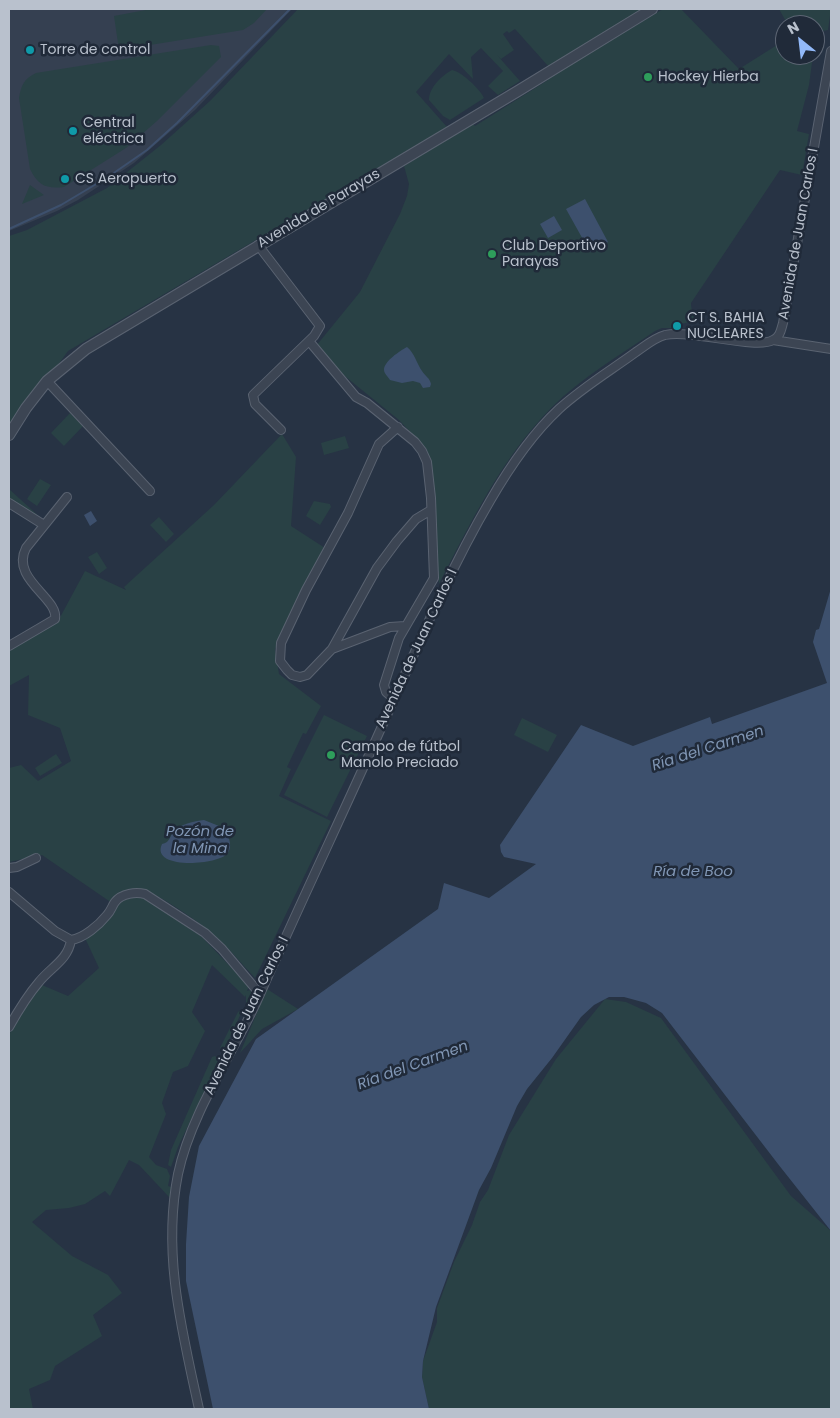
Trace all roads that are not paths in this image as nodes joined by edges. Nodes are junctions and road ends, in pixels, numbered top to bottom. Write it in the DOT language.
graph roads {
  1 [pos="652,9"];
  2 [pos="831,51"];
  3 [pos="258,245"];
  4 [pos="309,340"];
  5 [pos="773,340"];
  6 [pos="831,348"];
  7 [pos="47,381"];
  8 [pos="398,427"];
  9 [pos="281,430"];
  10 [pos="9,435"];
  11 [pos="150,491"];
  12 [pos="68,497"];
  13 [pos="9,503"];
  14 [pos="431,510"];
  15 [pos="44,526"];
  16 [pos="405,626"];
  17 [pos="9,646"];
  18 [pos="332,649"];
  19 [pos="394,699"];
  20 [pos="36,858"];
  21 [pos="9,868"];
  22 [pos="9,892"];
  23 [pos="71,940"];
  24 [pos="260,994"];
  25 [pos="9,1027"];
  26 [pos="199,1409"];
  1 -- 3 [label="street, Avenida de Parayas"];
  2 -- 5 [label="street, Avenida de Juan Carlos I"];
  3 -- 4 [label="street"];
  3 -- 7 [label="street, Avenida de Parayas"];
  4 -- 8 [label="street"];
  4 -- 9 [label="street"];
  5 -- 6 [label="street"];
  5 -- 19 [label="street, Avenida de Juan Carlos I"];
  7 -- 10 [label="street, Avenida de Parayas"];
  7 -- 11 [label="street"];
  8 -- 14 [label="street"];
  8 -- 18 [label="street"];
  12 -- 15 [label="street"];
  13 -- 15 [label="street"];
  14 -- 16 [label="street"];
  14 -- 18 [label="street"];
  15 -- 17 [label="street"];
  16 -- 18 [label="street"];
  16 -- 19 [label="street"];
  19 -- 24 [label="street, Avenida de Juan Carlos I"];
  20 -- 21 [label="street"];
  22 -- 23 [label="street"];
  23 -- 24 [label="street"];
  23 -- 25 [label="street"];
  24 -- 26 [label="street, Avenida de Juan Carlos I"];
}
